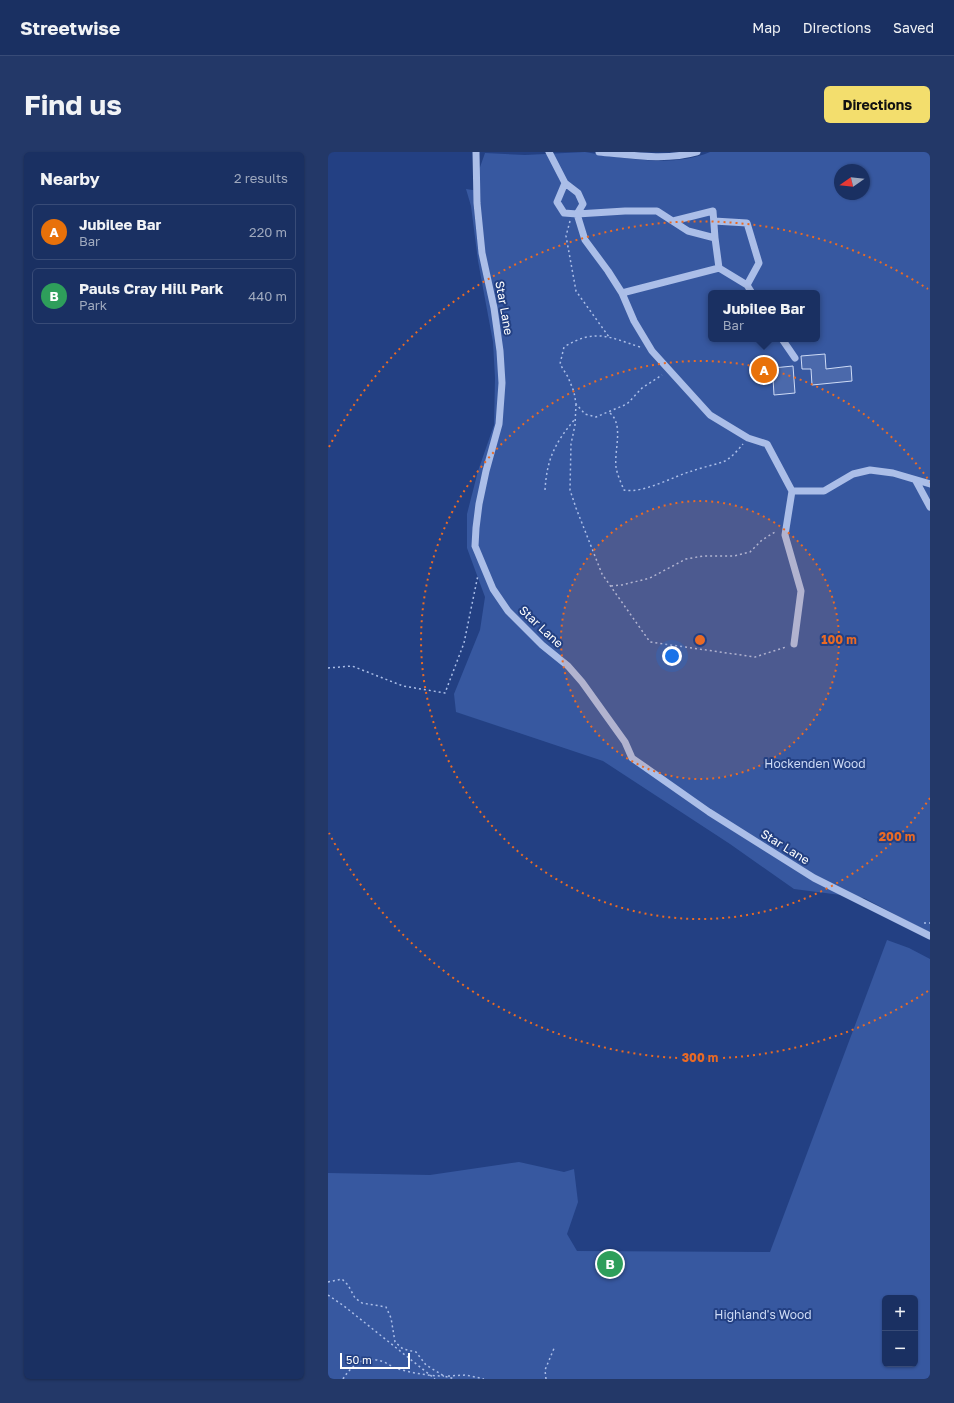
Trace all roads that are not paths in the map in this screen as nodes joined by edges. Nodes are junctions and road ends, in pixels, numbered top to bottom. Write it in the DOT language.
graph roads {
  1 [pos="476,152"];
  2 [pos="549,152"];
  3 [pos="599,152"];
  4 [pos="697,152"];
  5 [pos="565,183"];
  6 [pos="574,214"];
  7 [pos="672,221"];
  8 [pos="714,221"];
  9 [pos="715,238"];
  10 [pos="719,268"];
  11 [pos="747,285"];
  12 [pos="750,290"];
  13 [pos="622,293"];
  14 [pos="784,342"];
  15 [pos="794,358"];
  16 [pos="916,481"];
  17 [pos="930,484"];
  18 [pos="792,491"];
  19 [pos="930,507"];
  20 [pos="794,644"];
  21 [pos="930,936"];
  1 -- 21 [label="street, Star Lane"];
  2 -- 5 [label="street"];
  3 -- 4 [label="street"];
  5 -- 6 [label="street"];
  5 -- 6 [label="street"];
  6 -- 7 [label="street"];
  6 -- 13 [label="street"];
  7 -- 8 [label="street"];
  7 -- 9 [label="street"];
  8 -- 9 [label="street"];
  8 -- 11 [label="street"];
  9 -- 10 [label="street"];
  10 -- 11 [label="street"];
  10 -- 13 [label="street"];
  11 -- 12 [label="street"];
  13 -- 18 [label="street"];
  14 -- 15 [label="street"];
  16 -- 17 [label="street"];
  16 -- 18 [label="street"];
  16 -- 19 [label="street"];
  18 -- 20 [label="street"];
}
